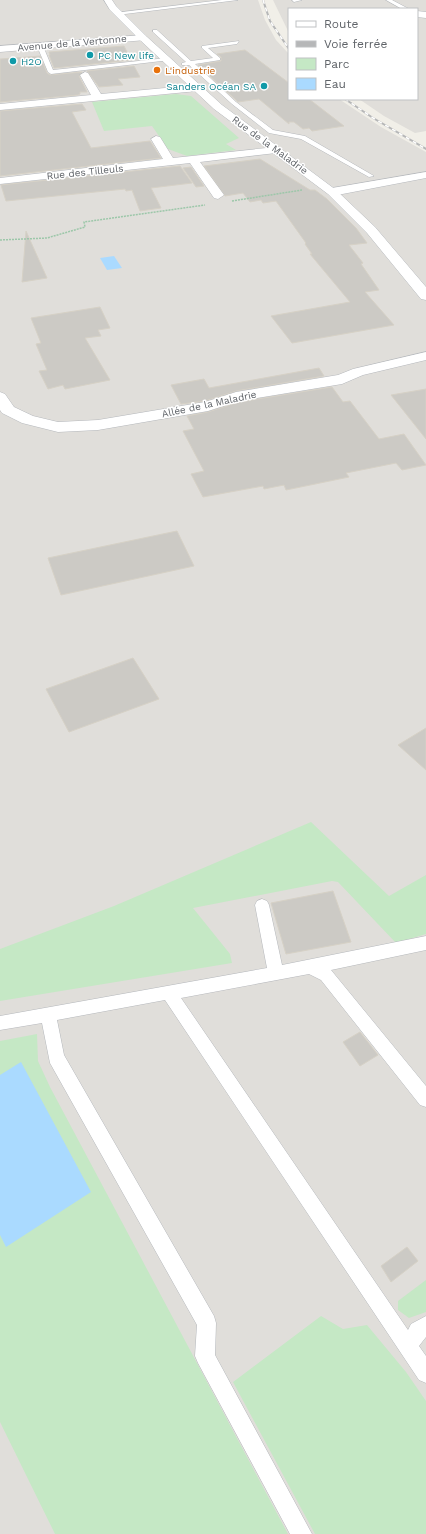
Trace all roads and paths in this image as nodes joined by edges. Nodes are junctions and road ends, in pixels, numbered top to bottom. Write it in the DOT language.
graph roads {
  1 [pos="108,0"];
  2 [pos="236,0"];
  3 [pos="388,0"];
  4 [pos="404,8"];
  5 [pos="117,12"];
  6 [pos="154,31"];
  7 [pos="143,38"];
  8 [pos="237,42"];
  9 [pos="40,46"];
  10 [pos="0,49"];
  11 [pos="169,63"];
  12 [pos="190,63"];
  13 [pos="85,75"];
  14 [pos="197,88"];
  15 [pos="98,98"];
  16 [pos="0,108"];
  17 [pos="269,131"];
  18 [pos="253,133"];
  19 [pos="156,139"];
  20 [pos="276,150"];
  21 [pos="193,160"];
  22 [pos="170,162"];
  23 [pos="426,175"];
  24 [pos="371,176"];
  25 [pos="0,181"];
  26 [pos="332,192"];
  27 [pos="218,195"];
  28 [pos="84,222"];
  29 [pos="0,240"];
  30 [pos="423,290"];
  31 [pos="426,356"];
  32 [pos="0,397"];
  33 [pos="262,905"];
  34 [pos="426,942"];
  35 [pos="310,967"];
  36 [pos="276,973"];
  37 [pos="168,992"];
  38 [pos="48,1015"];
  39 [pos="0,1023"];
  40 [pos="426,1099"];
  41 [pos="426,1325"];
  42 [pos="408,1346"];
  43 [pos="426,1372"];
  44 [pos="301,1534"];
  1 -- 5 [label="street, Rue de la Maladrie"];
  2 -- 5 [label="lane"];
  3 -- 4 [label="lane"];
  5 -- 7 [label="street, Rue de la Maladrie"];
  6 -- 12 [label="lane"];
  7 -- 9 [label="street, Avenue de la Vertonne"];
  7 -- 11 [label="street, Rue de la Maladrie"];
  8 -- 12 [label="lane"];
  9 -- 10 [label="street, Avenue de la Vertonne"];
  9 -- 11 [label="lane"];
  11 -- 12 [label="lane"];
  11 -- 14 [label="street, Rue de la Maladrie"];
  12 -- 17 [label="lane"];
  13 -- 15 [label="street"];
  14 -- 15 [label="street"];
  14 -- 18 [label="street, Rue de la Maladrie"];
  15 -- 16 [label="street"];
  17 -- 18 [label="lane"];
  17 -- 24 [label="lane"];
  18 -- 20 [label="street, Rue de la Maladrie"];
  19 -- 22 [label="street"];
  20 -- 21 [label="street, Rue des Tilleuls"];
  20 -- 26 [label="street, Rue de la Maladrie"];
  21 -- 22 [label="street, Rue des Tilleuls"];
  21 -- 27 [label="street"];
  22 -- 25 [label="street, Rue des Tilleuls"];
  23 -- 26 [label="street"];
  26 -- 30 [label="street, Rue de la Maladrie"];
  28 -- 29 [label="path"];
  31 -- 32 [label="street, Allée de la Maladrie"];
  33 -- 36 [label="lane"];
  34 -- 35 [label="lane"];
  35 -- 36 [label="lane"];
  35 -- 40 [label="lane"];
  36 -- 37 [label="lane"];
  37 -- 38 [label="lane"];
  37 -- 42 [label="lane"];
  38 -- 39 [label="lane"];
  38 -- 44 [label="lane"];
  41 -- 42 [label="lane"];
  42 -- 43 [label="lane"];
}
